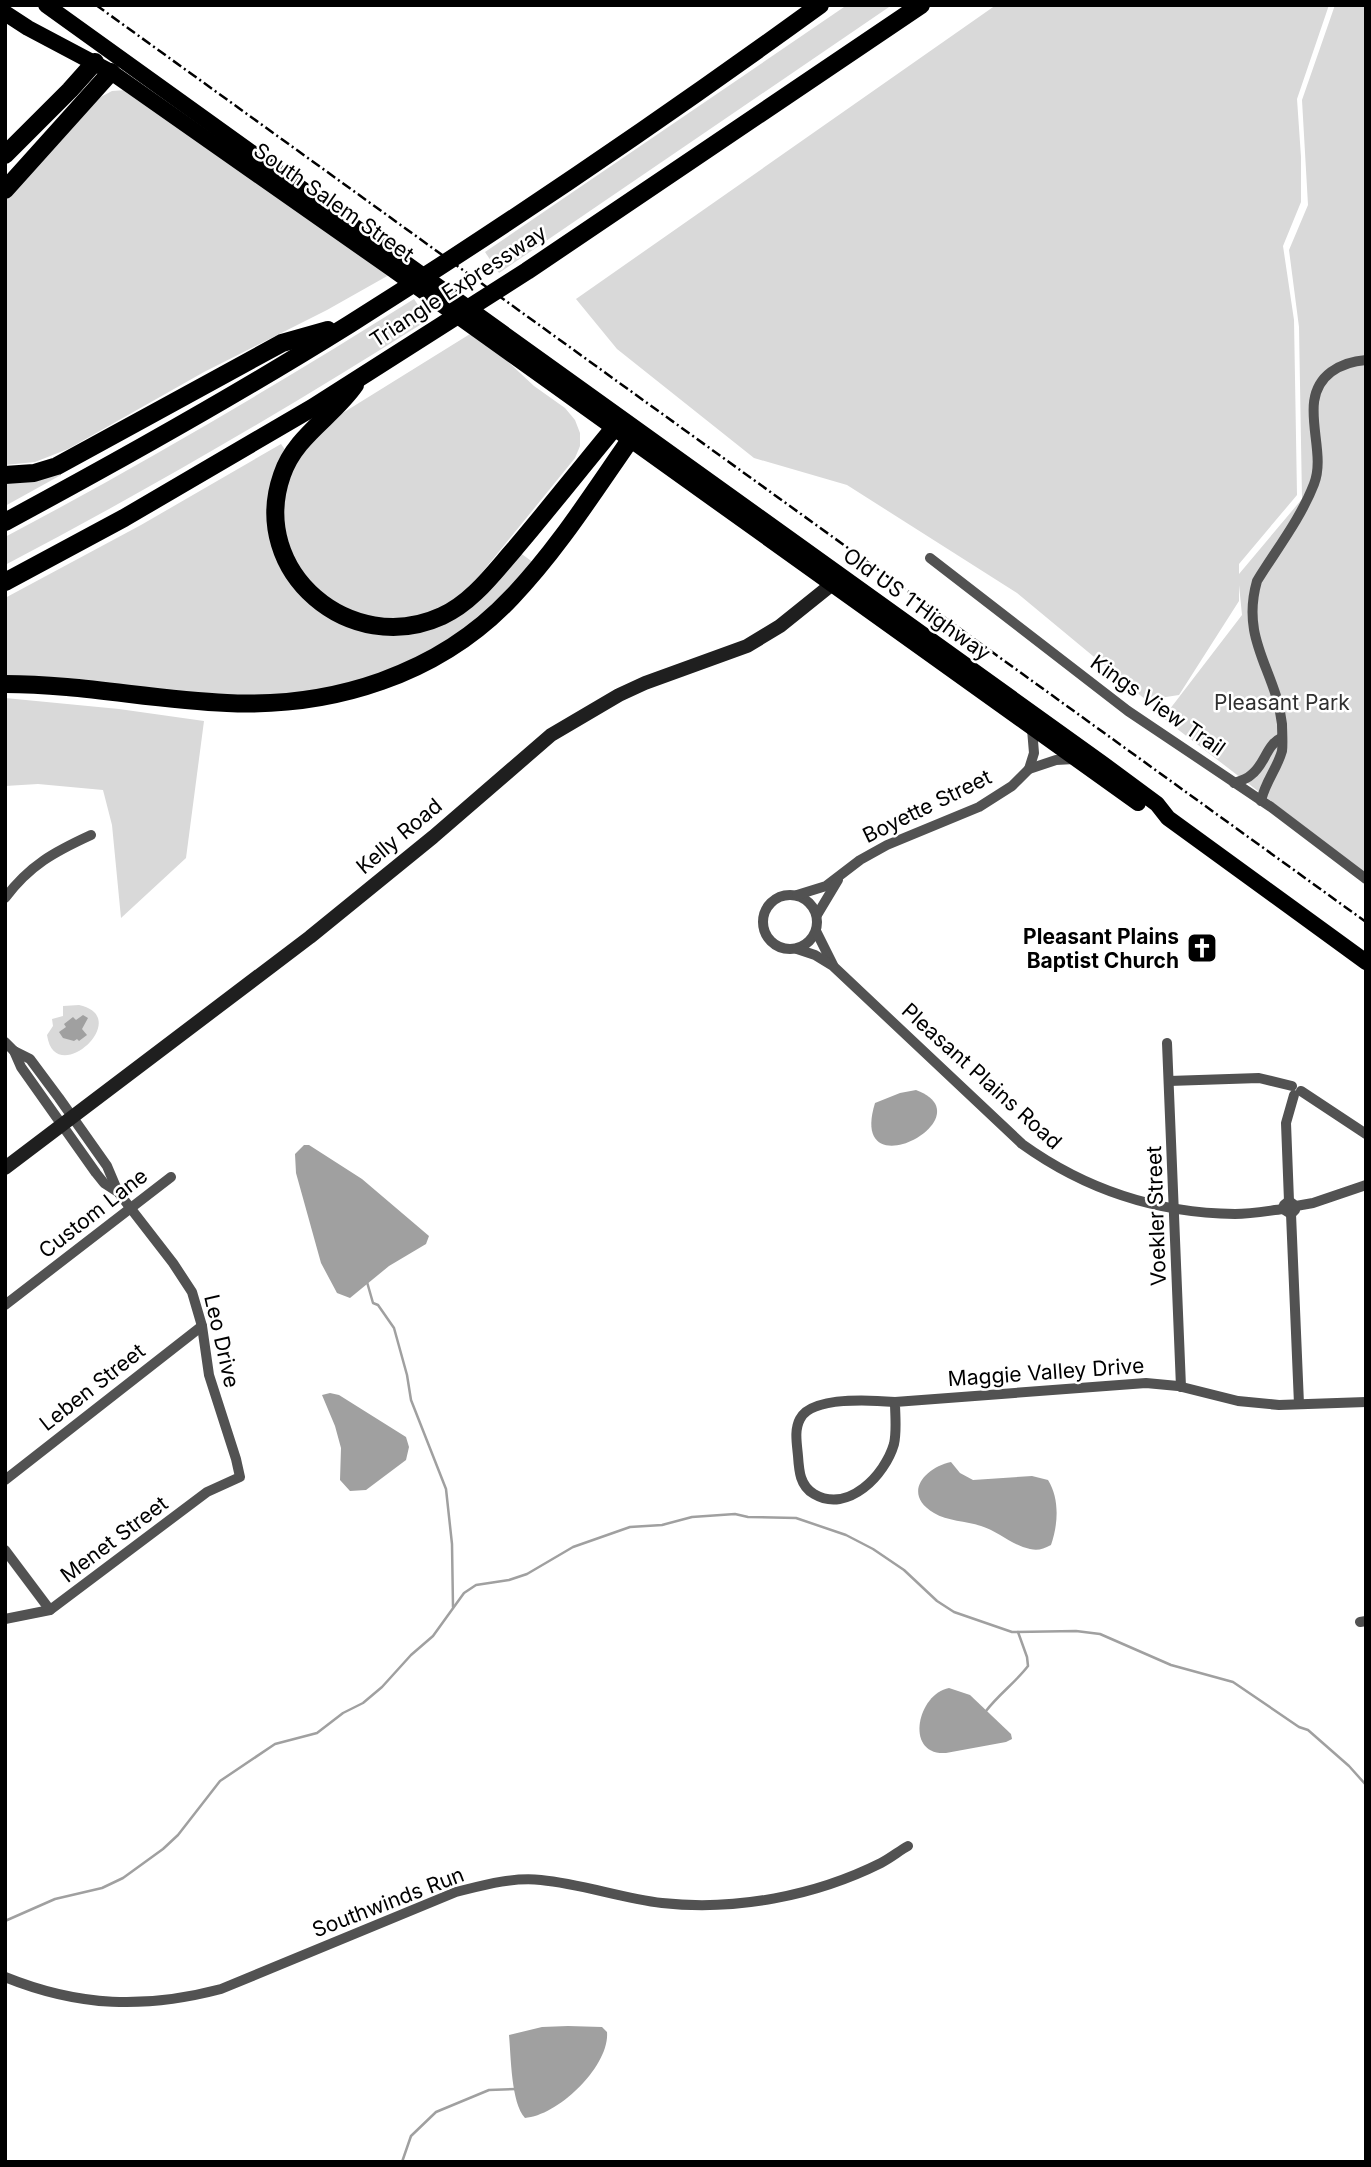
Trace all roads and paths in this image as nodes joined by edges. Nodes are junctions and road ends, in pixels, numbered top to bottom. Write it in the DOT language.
graph roads {
  1 [pos="46,5"];
  2 [pos="820,5"];
  3 [pos="921,5"];
  4 [pos="5,13"];
  5 [pos="107,48"];
  6 [pos="95,62"];
  7 [pos="117,65"];
  8 [pos="5,155"];
  9 [pos="5,190"];
  10 [pos="351,323"];
  11 [pos="1366,360"];
  12 [pos="362,375"];
  13 [pos="618,423"];
  14 [pos="634,435"];
  15 [pos="5,475"];
  16 [pos="5,522"];
  17 [pos="930,558"];
  18 [pos="837,580"];
  19 [pos="5,582"];
  20 [pos="5,684"];
  21 [pos="1032,729"];
  22 [pos="1281,738"];
  23 [pos="1075,759"];
  24 [pos="1029,769"];
  25 [pos="1234,783"];
  26 [pos="1261,801"];
  27 [pos="1168,818"];
  28 [pos="91,835"];
  29 [pos="840,877"];
  30 [pos="1366,879"];
  31 [pos="797,895"];
  32 [pos="5,898"];
  33 [pos="817,915"];
  34 [pos="816,931"];
  35 [pos="797,949"];
  36 [pos="1366,962"];
  37 [pos="834,966"];
  38 [pos="5,1042"];
  39 [pos="1167,1044"];
  40 [pos="1169,1081"];
  41 [pos="1295,1091"];
  42 [pos="67,1120"];
  43 [pos="1366,1134"];
  44 [pos="5,1168"];
  45 [pos="171,1178"];
  46 [pos="1366,1185"];
  47 [pos="131,1208"];
  48 [pos="1175,1208"];
  49 [pos="1290,1208"];
  50 [pos="5,1305"];
  51 [pos="202,1326"];
  52 [pos="1181,1387"];
  53 [pos="895,1402"];
  54 [pos="1366,1402"];
  55 [pos="1299,1404"];
  56 [pos="240,1477"];
  57 [pos="5,1480"];
  58 [pos="5,1550"];
  59 [pos="50,1610"];
  60 [pos="5,1619"];
  61 [pos="908,1846"];
  62 [pos="5,1977"];
  1 -- 5 [label="main road, South Salem Street"];
  2 -- 10 [label="highway, Triangle Expressway"];
  3 -- 12 [label="highway, Triangle Expressway"];
  4 -- 6 [label="main road, South Salem Street"];
  5 -- 6 [label="main road"];
  5 -- 7 [label="main road, South Salem Street"];
  6 -- 7 [label="main road, South Salem Street"];
  6 -- 8 [label="highway"];
  7 -- 9 [label="highway"];
  7 -- 13 [label="main road, South Salem Street"];
  10 -- 15 [label="highway"];
  10 -- 16 [label="highway, Triangle Expressway"];
  11 -- 22 [label="street"];
  12 -- 13 [label="highway"];
  12 -- 19 [label="highway, Triangle Expressway"];
  13 -- 14 [label="main road, South Salem Street"];
  14 -- 18 [label="main road, Old US 1 Highway"];
  14 -- 20 [label="highway"];
  17 -- 25 [label="street, Kings View Trail"];
  18 -- 21 [label="main road, Old US 1 Highway"];
  18 -- 27 [label="main road, Old US 1 Highway"];
  18 -- 42 [label="street, Kelly Road"];
  21 -- 23 [label="main road, Old US 1 Highway"];
  21 -- 24 [label="street"];
  22 -- 25 [label="street"];
  22 -- 26 [label="street"];
  23 -- 24 [label="street, Boyette Street"];
  23 -- 27 [label="main road, Old US 1 Highway"];
  24 -- 29 [label="street, Boyette Street"];
  25 -- 26 [label="street, Kings View Trail"];
  26 -- 30 [label="street, Kings View Trail"];
  27 -- 36 [label="main road, Old US 1 Highway"];
  28 -- 32 [label="street"];
  29 -- 31 [label="street, Boyette Street"];
  29 -- 33 [label="street, Boyette Street"];
  31 -- 33 [label="street"];
  31 -- 35 [label="street, Boyette Street"];
  33 -- 34 [label="street, Boyette Street"];
  34 -- 35 [label="street"];
  34 -- 37 [label="street, Pleasant Plains Road"];
  35 -- 37 [label="street, Pleasant Plains Road"];
  37 -- 48 [label="street, Pleasant Plains Road"];
  38 -- 42 [label="street, Leo Drive"];
  39 -- 40 [label="street, Voekler Street"];
  40 -- 41 [label="street"];
  40 -- 48 [label="street, Voekler Street"];
  41 -- 43 [label="street"];
  41 -- 49 [label="street"];
  42 -- 44 [label="street, Kelly Road"];
  42 -- 47 [label="street, Leo Drive"];
  45 -- 47 [label="street, Custom Lane"];
  46 -- 49 [label="street, Pleasant Plains Road"];
  47 -- 50 [label="street, Custom Lane"];
  47 -- 51 [label="street, Leo Drive"];
  48 -- 49 [label="street, Pleasant Plains Road"];
  48 -- 52 [label="street, Voekler Street"];
  49 -- 55 [label="street"];
  51 -- 56 [label="street, Leo Drive"];
  51 -- 57 [label="street, Leben Street"];
  52 -- 53 [label="street, Maggie Valley Drive"];
  52 -- 55 [label="street, Maggie Valley Drive"];
  53 -- 53 [label="street, Maggie Valley Drive"];
  54 -- 55 [label="street, Maggie Valley Drive"];
  56 -- 59 [label="street, Menet Street"];
  58 -- 59 [label="street"];
  59 -- 60 [label="street, Menet Street"];
  61 -- 62 [label="street, Southwinds Run"];
}
